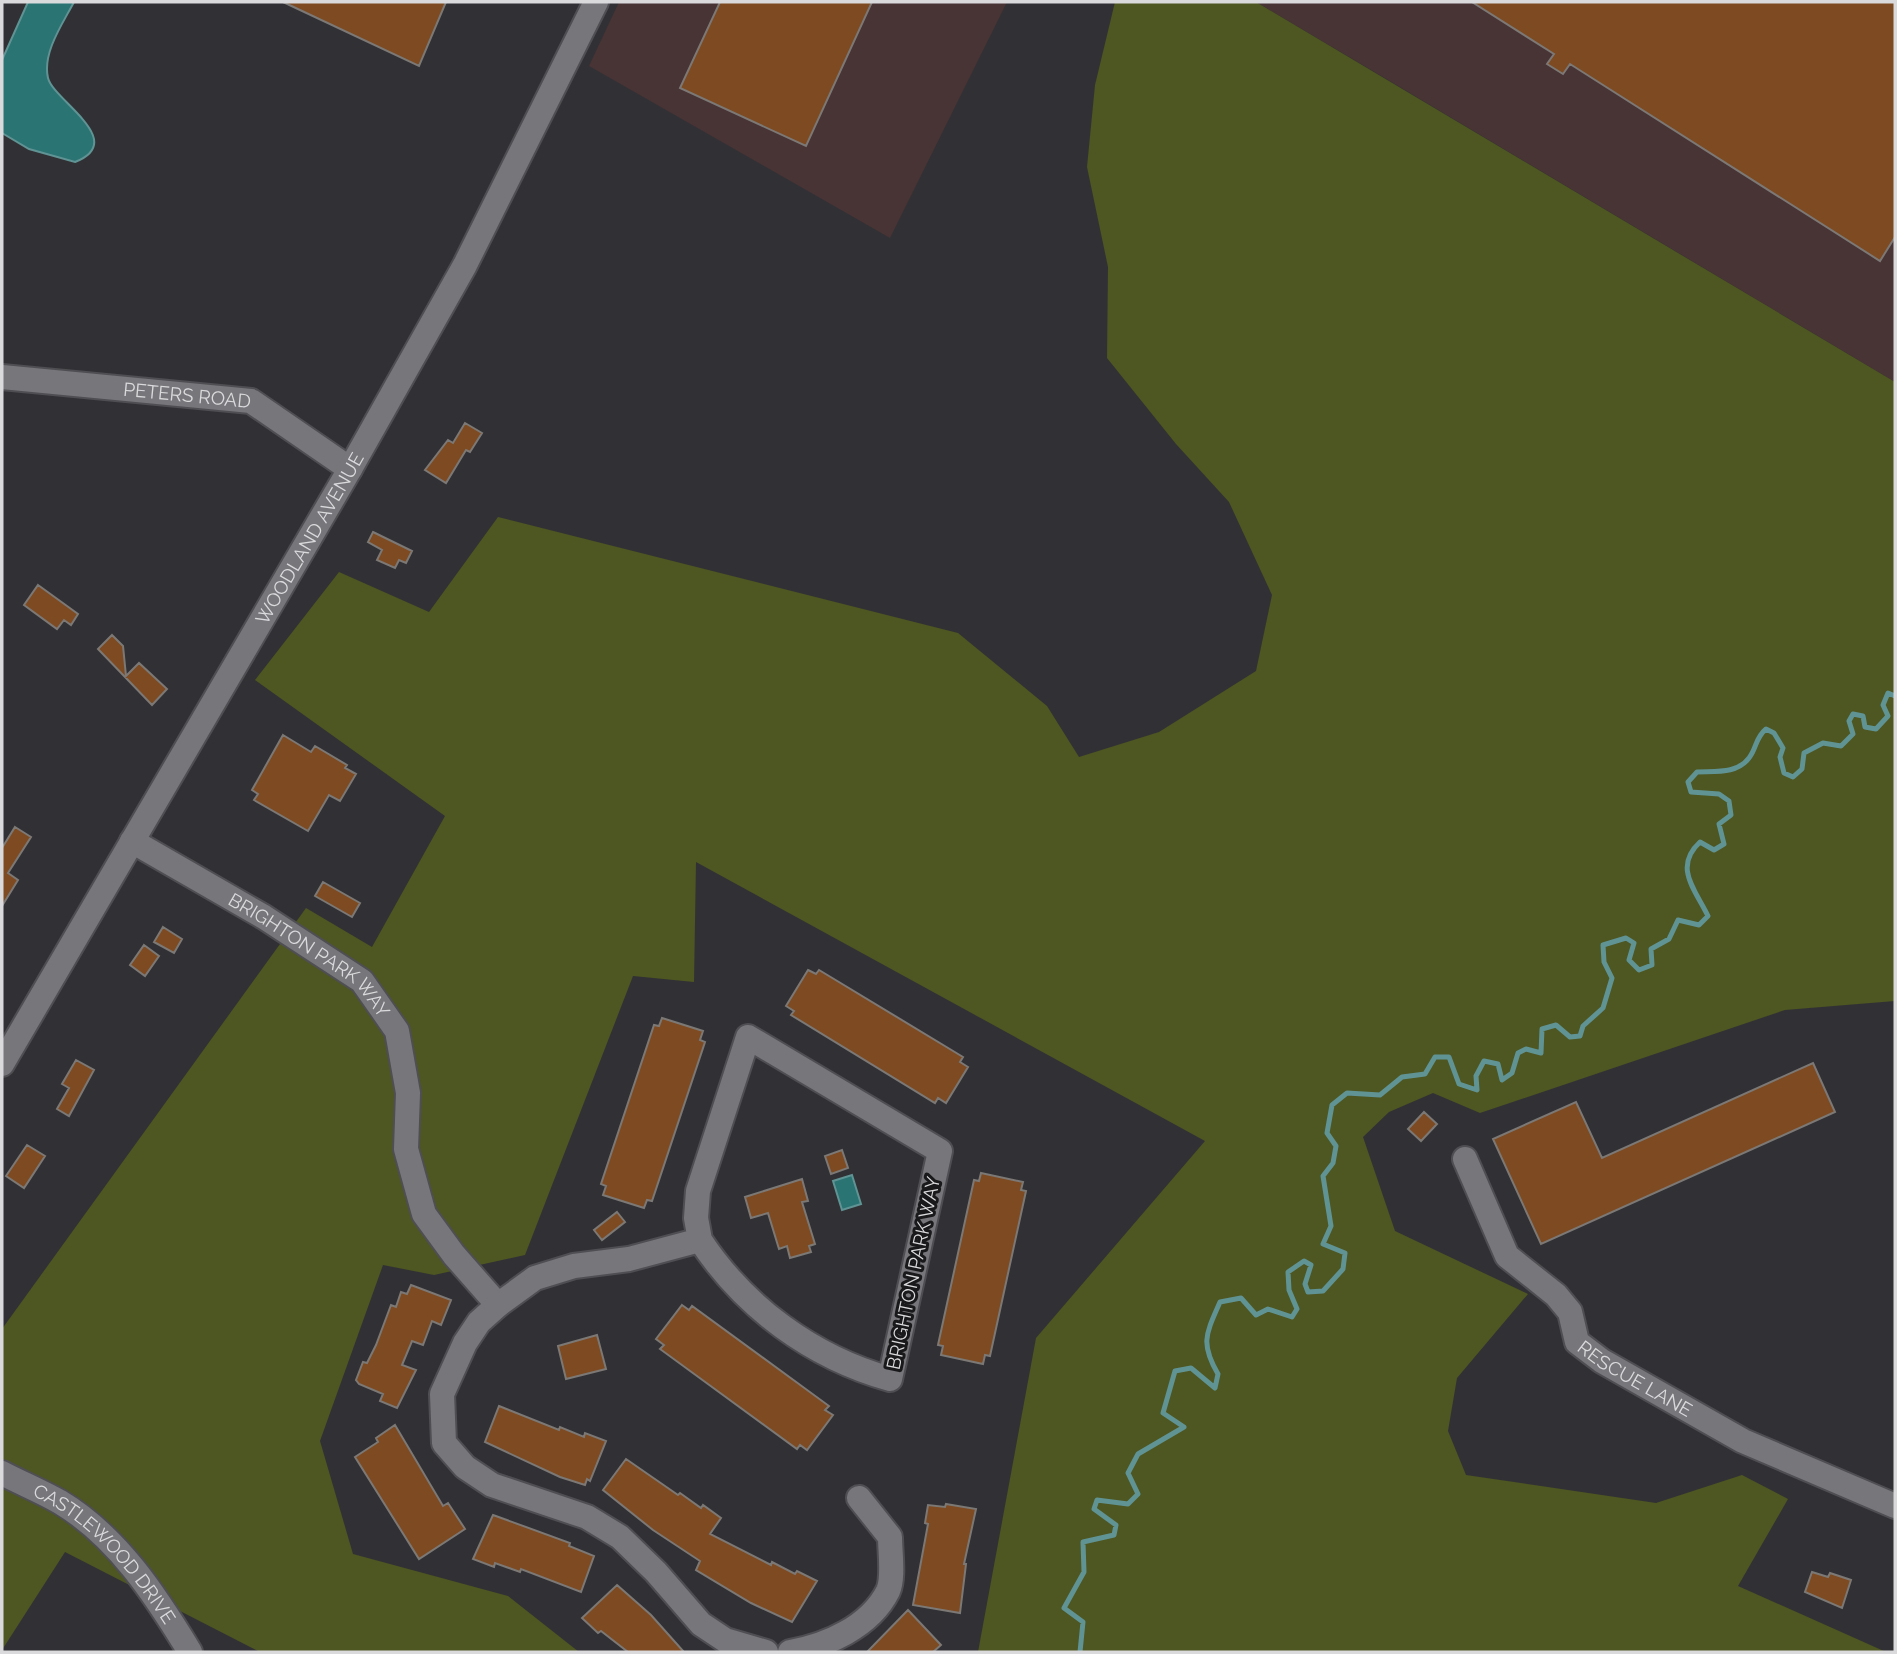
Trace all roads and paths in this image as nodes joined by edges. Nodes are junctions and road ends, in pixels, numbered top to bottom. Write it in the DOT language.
graph roads {
  1 [pos="596,2"];
  2 [pos="2,377"];
  3 [pos="350,469"];
  4 [pos="132,841"];
  5 [pos="2,1063"];
  6 [pos="1465,1159"];
  7 [pos="700,1240"];
  8 [pos="498,1305"];
  9 [pos="2,1473"];
  10 [pos="859,1498"];
  11 [pos="1895,1506"];
  12 [pos="190,1652"];
  13 [pos="765,1652"];
  14 [pos="790,1652"];
  1 -- 3 [label="street, WOODLAND AVENUE"];
  2 -- 3 [label="street, PETERS ROAD"];
  3 -- 4 [label="street, WOODLAND AVENUE"];
  4 -- 5 [label="street, WOODLAND AVENUE"];
  4 -- 8 [label="street, BRIGHTON PARK WAY"];
  6 -- 11 [label="street, RESCUE LANE"];
  7 -- 7 [label="street, BRIGHTON PARK WAY"];
  7 -- 8 [label="street"];
  8 -- 13 [label="street"];
  9 -- 12 [label="street, CASTLEWOOD DRIVE"];
  10 -- 14 [label="street"];
}
